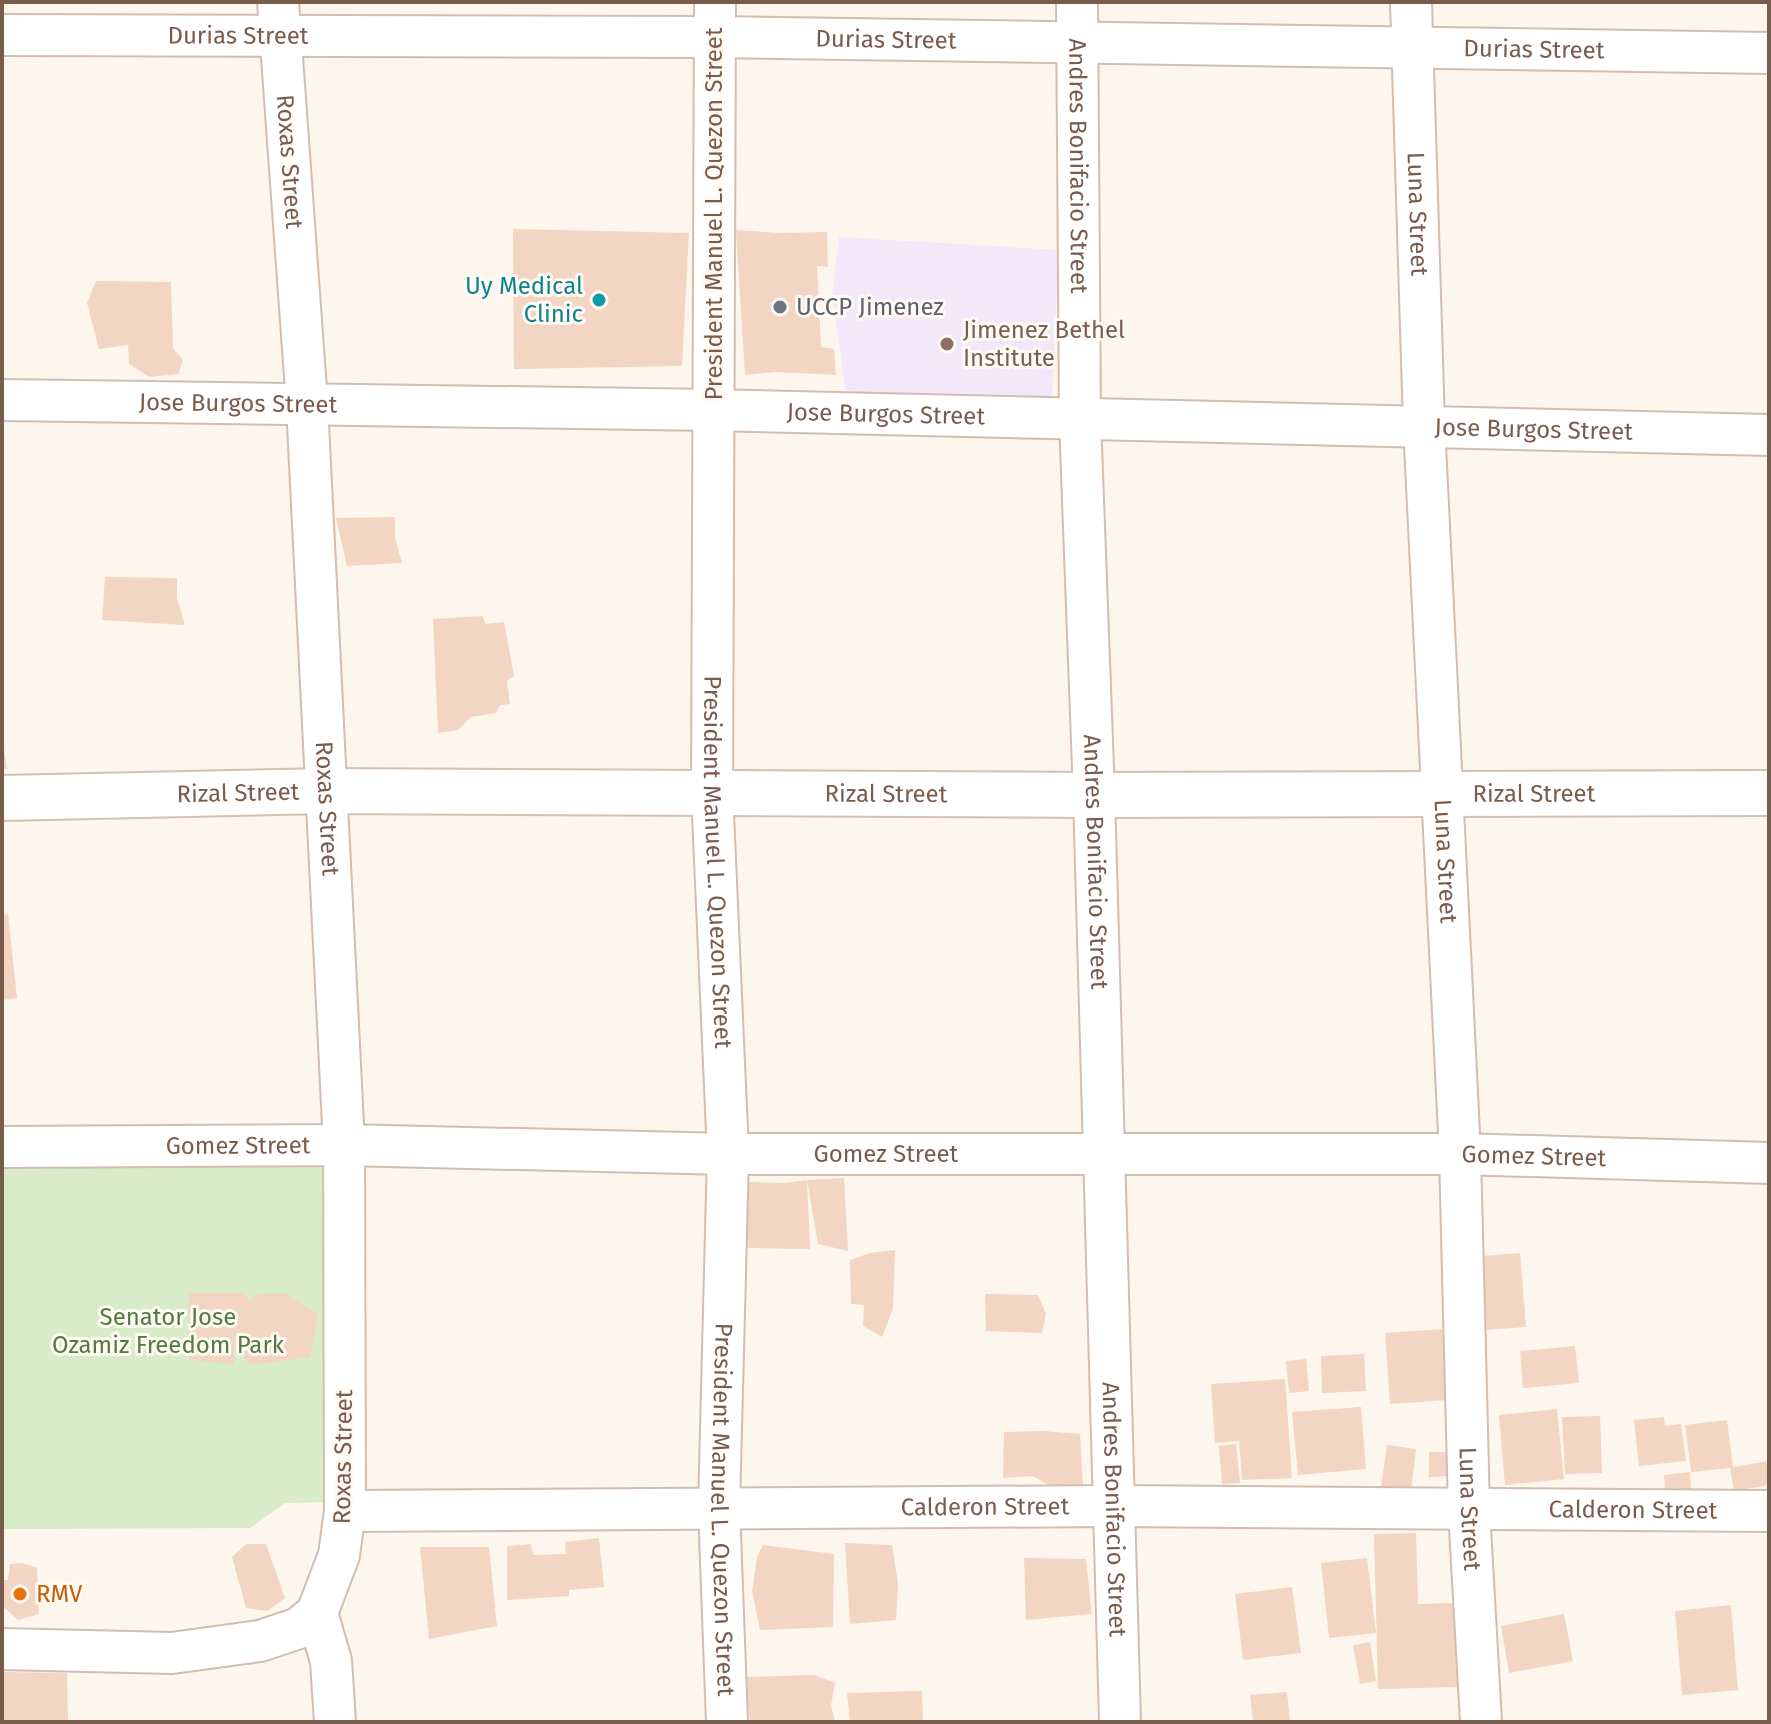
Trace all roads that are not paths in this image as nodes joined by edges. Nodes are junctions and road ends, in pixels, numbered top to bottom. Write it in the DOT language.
graph roads {
  1 [pos="1077,2"];
  2 [pos="1411,2"];
  3 [pos="279,20"];
  4 [pos="716,20"];
  5 [pos="2,35"];
  6 [pos="1078,43"];
  7 [pos="1413,47"];
  8 [pos="1769,53"];
  9 [pos="2,400"];
  10 [pos="307,404"];
  11 [pos="713,410"];
  12 [pos="1080,419"];
  13 [pos="1424,425"];
  14 [pos="1769,435"];
  15 [pos="328,791"];
  16 [pos="712,792"];
  17 [pos="1769,793"];
  18 [pos="1094,795"];
  19 [pos="1441,795"];
  20 [pos="2,798"];
  21 [pos="344,1145"];
  22 [pos="2,1147"];
  23 [pos="1104,1152"];
  24 [pos="728,1154"];
  25 [pos="1460,1154"];
  26 [pos="1769,1163"];
  27 [pos="1113,1506"];
  28 [pos="719,1508"];
  29 [pos="1469,1510"];
  30 [pos="345,1511"];
  31 [pos="1769,1511"];
  32 [pos="317,1613"];
  33 [pos="2,1649"];
  34 [pos="335,1722"];
  35 [pos="727,1722"];
  36 [pos="1120,1722"];
  37 [pos="1481,1722"];
  1 -- 6 [label="street, Andres Bonifacio Street"];
  2 -- 7 [label="street, Luna Street"];
  3 -- 4 [label="street, Durias Street"];
  3 -- 5 [label="street, Durias Street"];
  3 -- 10 [label="street, Roxas Street"];
  4 -- 6 [label="street, Durias Street"];
  4 -- 11 [label="street, President Manuel L. Quezon Street"];
  6 -- 7 [label="street, Durias Street"];
  6 -- 12 [label="street, Andres Bonifacio Street"];
  7 -- 8 [label="street, Durias Street"];
  7 -- 13 [label="street, Luna Street"];
  9 -- 10 [label="street, Jose Burgos Street"];
  10 -- 11 [label="street, Jose Burgos Street"];
  10 -- 15 [label="street, Roxas Street"];
  11 -- 12 [label="street, Jose Burgos Street"];
  11 -- 16 [label="street, President Manuel L. Quezon Street"];
  12 -- 13 [label="street, Jose Burgos Street"];
  12 -- 18 [label="street, Andres Bonifacio Street"];
  13 -- 14 [label="street, Jose Burgos Street"];
  13 -- 19 [label="street, Luna Street"];
  15 -- 16 [label="main road, Rizal Street"];
  15 -- 20 [label="main road, Rizal Street"];
  15 -- 21 [label="street, Roxas Street"];
  16 -- 18 [label="main road, Rizal Street"];
  16 -- 24 [label="street, President Manuel L. Quezon Street"];
  17 -- 19 [label="main road, Rizal Street"];
  18 -- 19 [label="main road, Rizal Street"];
  18 -- 23 [label="street, Andres Bonifacio Street"];
  19 -- 25 [label="street, Luna Street"];
  21 -- 22 [label="street, Gomez Street"];
  21 -- 24 [label="street, Gomez Street"];
  21 -- 30 [label="street, Roxas Street"];
  23 -- 24 [label="street, Gomez Street"];
  23 -- 25 [label="street, Gomez Street"];
  23 -- 27 [label="street, Andres Bonifacio Street"];
  24 -- 28 [label="street, President Manuel L. Quezon Street"];
  25 -- 26 [label="street, Gomez Street"];
  25 -- 29 [label="street, Luna Street"];
  27 -- 28 [label="street, Calderon Street"];
  27 -- 29 [label="street, Calderon Street"];
  27 -- 36 [label="street, Andres Bonifacio Street"];
  28 -- 30 [label="street, Calderon Street"];
  28 -- 35 [label="street, President Manuel L. Quezon Street"];
  29 -- 31 [label="street, Calderon Street"];
  29 -- 37 [label="street, Luna Street"];
  30 -- 32 [label="street, Roxas Street"];
  32 -- 33 [label="street"];
  32 -- 34 [label="street"];
}
